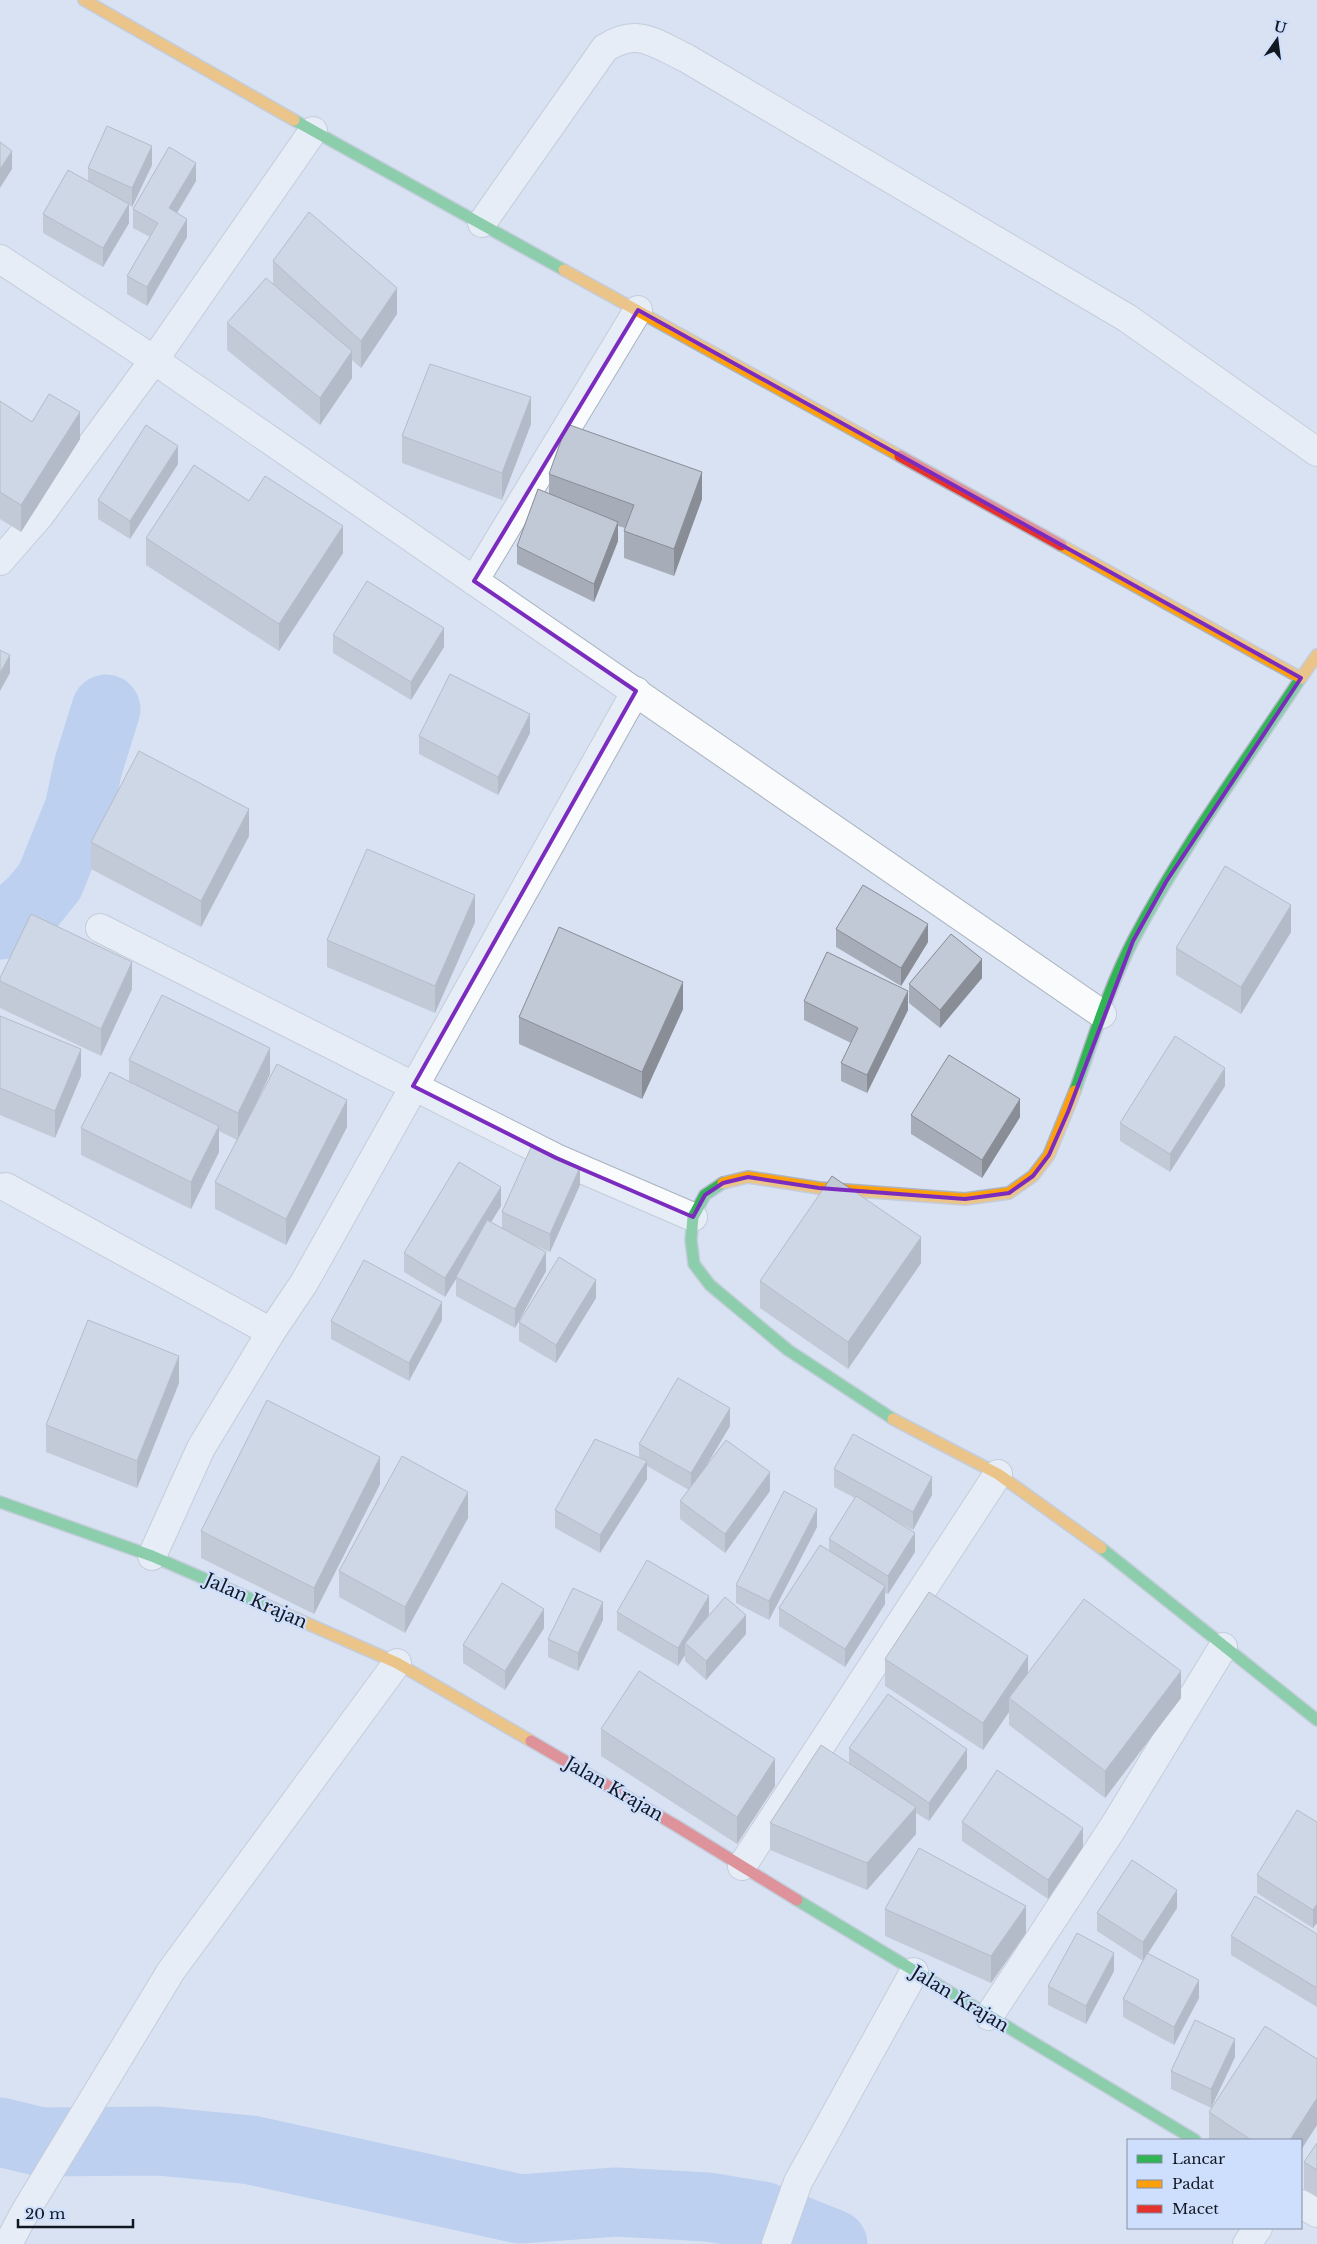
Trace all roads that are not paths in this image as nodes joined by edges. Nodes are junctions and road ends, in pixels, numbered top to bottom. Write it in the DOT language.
graph roads {
  1 [pos="84,0"];
  2 [pos="313,131"];
  3 [pos="482,224"];
  4 [pos="0,259"];
  5 [pos="638,310"];
  6 [pos="154,360"];
  7 [pos="1317,452"];
  8 [pos="0,561"];
  9 [pos="474,581"];
  10 [pos="1317,656"];
  11 [pos="1301,678"];
  12 [pos="636,691"];
  13 [pos="100,928"];
  14 [pos="1102,1014"];
  15 [pos="413,1086"];
  16 [pos="6,1187"];
  17 [pos="693,1216"];
  18 [pos="271,1332"];
  19 [pos="998,1474"];
  20 [pos="0,1502"];
  21 [pos="152,1556"];
  22 [pos="1223,1647"];
  23 [pos="397,1663"];
  24 [pos="1317,1720"];
  25 [pos="742,1866"];
  26 [pos="914,1972"];
  27 [pos="989,2016"];
  28 [pos="1193,2139"];
  29 [pos="1302,2205"];
  30 [pos="1317,2213"];
  31 [pos="1257,2229"];
  32 [pos="8,2244"];
  33 [pos="776,2244"];
  34 [pos="1247,2244"];
  1 -- 2 [label="street"];
  2 -- 3 [label="street"];
  2 -- 6 [label="street"];
  3 -- 5 [label="street"];
  3 -- 7 [label="street"];
  4 -- 6 [label="street"];
  5 -- 9 [label="street"];
  5 -- 11 [label="street"];
  6 -- 8 [label="street"];
  6 -- 9 [label="street"];
  9 -- 12 [label="street"];
  10 -- 11 [label="street"];
  11 -- 14 [label="street"];
  12 -- 14 [label="street"];
  12 -- 15 [label="street"];
  13 -- 15 [label="street"];
  14 -- 17 [label="street"];
  15 -- 17 [label="street"];
  15 -- 18 [label="street"];
  16 -- 18 [label="street"];
  17 -- 19 [label="street"];
  18 -- 21 [label="street"];
  19 -- 22 [label="street"];
  19 -- 25 [label="street"];
  20 -- 21 [label="street, Jalan Krajan"];
  21 -- 23 [label="street, Jalan Krajan"];
  22 -- 24 [label="street"];
  22 -- 27 [label="street"];
  23 -- 25 [label="street, Jalan Krajan"];
  23 -- 32 [label="street"];
  25 -- 26 [label="street, Jalan Krajan"];
  26 -- 27 [label="street, Jalan Krajan"];
  26 -- 33 [label="street"];
  27 -- 28 [label="street, Jalan Krajan"];
  29 -- 30 [label="street"];
  31 -- 34 [label="street"];
}
